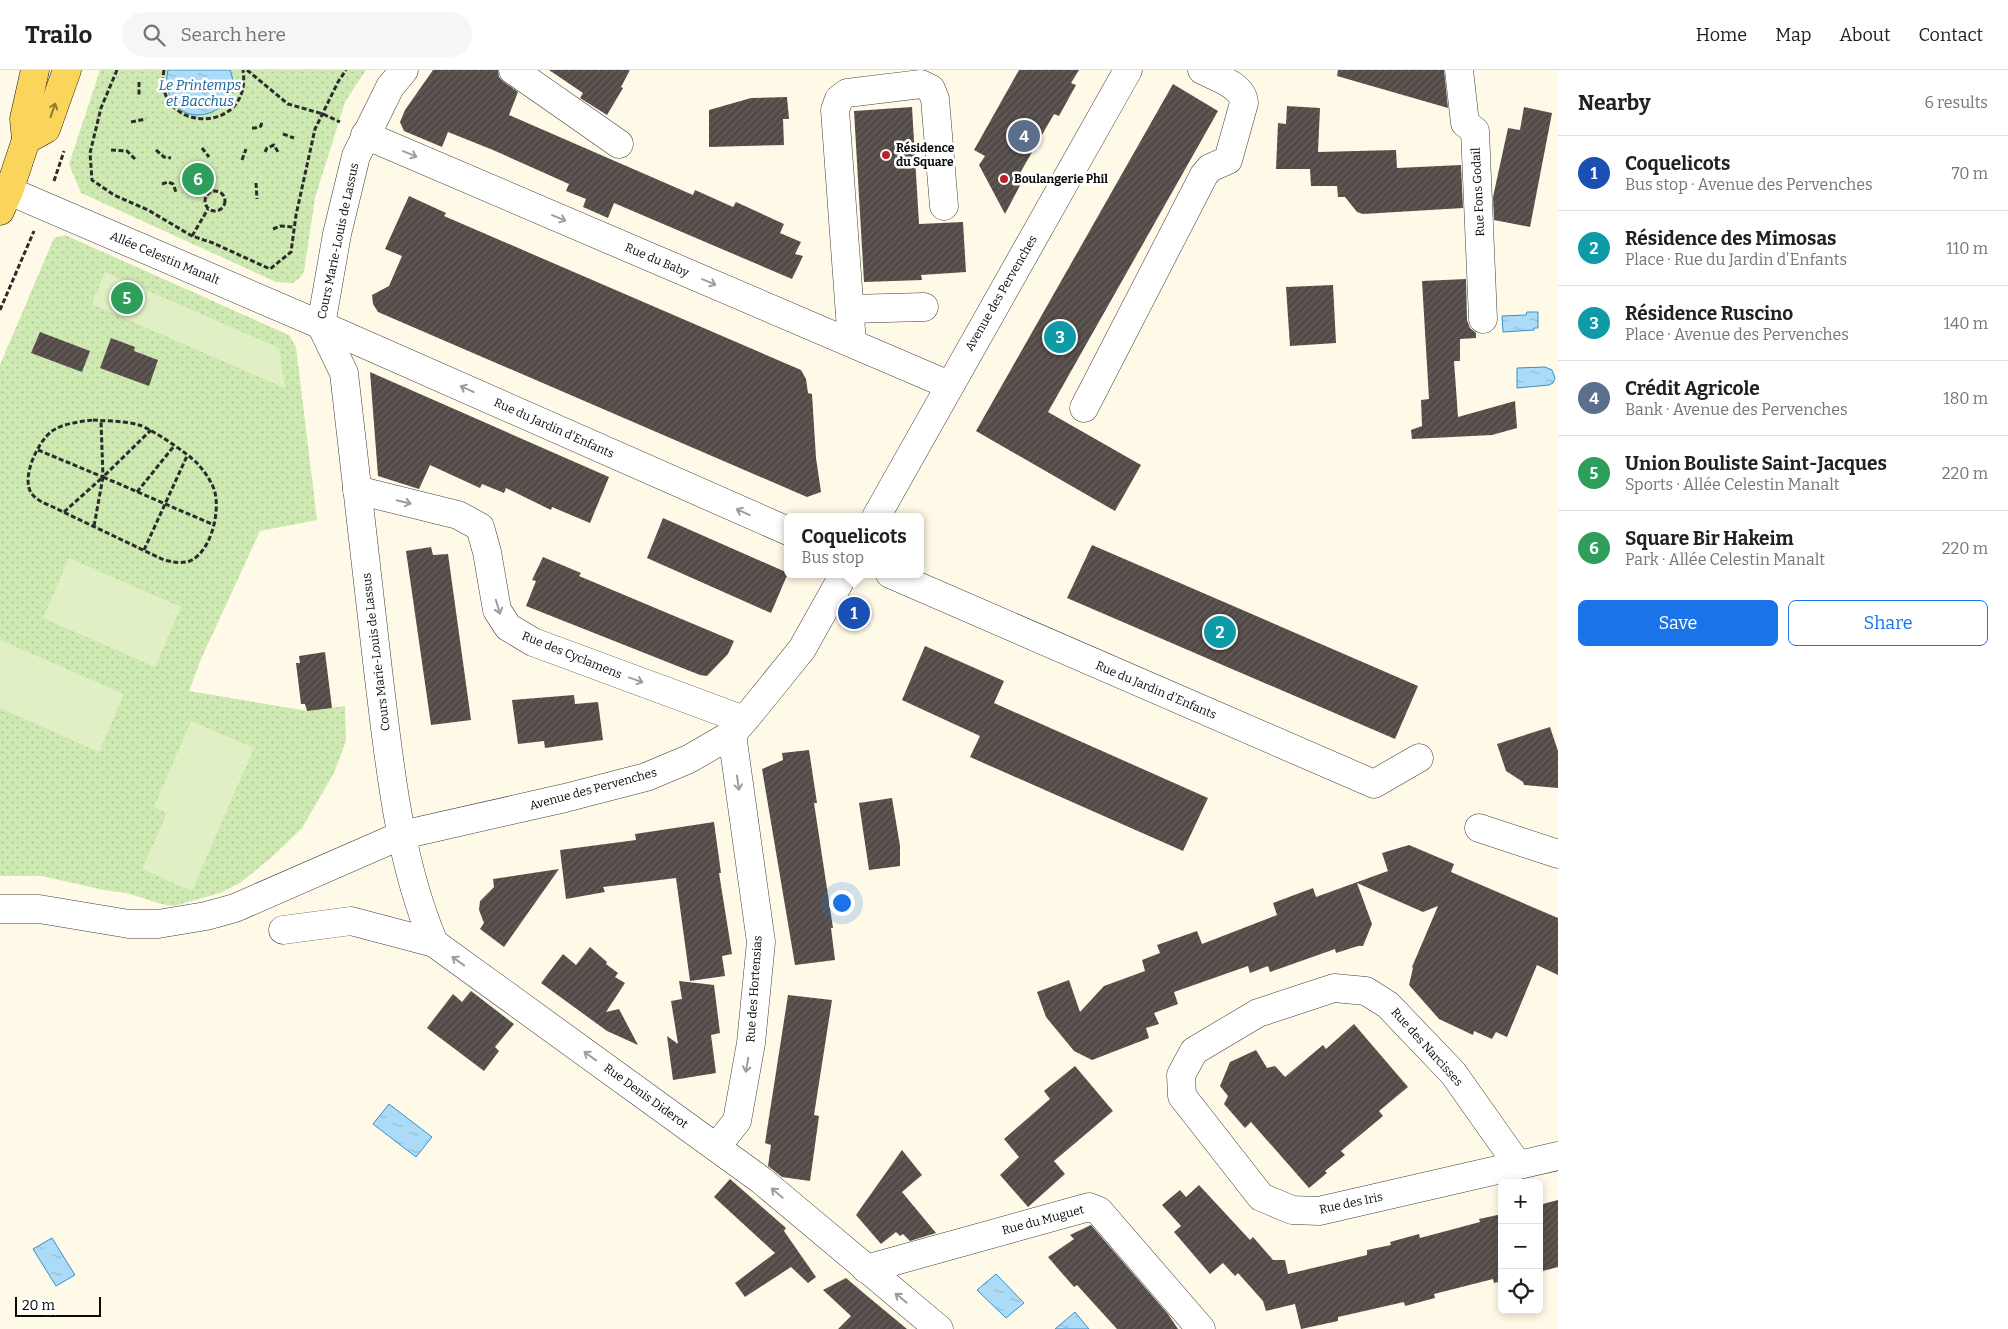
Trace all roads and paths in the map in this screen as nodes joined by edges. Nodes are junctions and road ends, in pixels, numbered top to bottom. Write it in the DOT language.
graph roads {
  1 [pos="35,70"];
  2 [pos="67,70"];
  3 [pos="117,70"];
  4 [pos="164,70"];
  5 [pos="245,70"];
  6 [pos="346,70"];
  7 [pos="404,70"];
  8 [pos="513,70"];
  9 [pos="1128,70"];
  10 [pos="1202,70"];
  11 [pos="1459,70"];
  12 [pos="139,82"];
  13 [pos="139,96"];
  14 [pos="323,114"];
  15 [pos="146,119"];
  16 [pos="262,121"];
  17 [pos="131,122"];
  18 [pos="252,128"];
  19 [pos="283,134"];
  20 [pos="365,135"];
  21 [pos="294,138"];
  22 [pos="26,140"];
  23 [pos="619,144"];
  24 [pos="202,148"];
  25 [pos="246,149"];
  26 [pos="111,150"];
  27 [pos="156,150"];
  28 [pos="265,152"];
  29 [pos="278,152"];
  30 [pos="209,157"];
  31 [pos="171,158"];
  32 [pos="135,159"];
  33 [pos="242,160"];
  34 [pos="256,183"];
  35 [pos="162,184"];
  36 [pos="176,192"];
  37 [pos="3,197"];
  38 [pos="257,199"];
  39 [pos="944,206"];
  40 [pos="45,207"];
  41 [pos="208,209"];
  42 [pos="294,227"];
  43 [pos="273,229"];
  44 [pos="192,236"];
  45 [pos="924,307"];
  46 [pos="850,309"];
  47 [pos="0,310"];
  48 [pos="1483,319"];
  49 [pos="321,324"];
  50 [pos="852,343"];
  51 [pos="949,385"];
  52 [pos="1084,408"];
  53 [pos="101,421"];
  54 [pos="152,430"];
  55 [pos="174,446"];
  56 [pos="38,450"];
  57 [pos="187,456"];
  58 [pos="103,477"];
  59 [pos="357,490"];
  60 [pos="137,492"];
  61 [pos="166,504"];
  62 [pos="64,512"];
  63 [pos="878,513"];
  64 [pos="214,525"];
  65 [pos="94,526"];
  66 [pos="784,529"];
  67 [pos="144,550"];
  68 [pos="842,578"];
  69 [pos="899,578"];
  70 [pos="738,727"];
  71 [pos="1419,758"];
  72 [pos="1479,828"];
  73 [pos="402,835"];
  74 [pos="1558,854"];
  75 [pos="0,909"];
  76 [pos="283,930"];
  77 [pos="434,943"];
  78 [pos="1181,1075"];
  79 [pos="716,1148"];
  80 [pos="1558,1156"];
  81 [pos="1518,1164"];
  82 [pos="866,1269"];
  83 [pos="939,1329"];
  84 [pos="1201,1329"];
  1 -- 22 [label="main road"];
  22 -- 2 [label="main road, one-way"];
  3 -- 44 [label="path"];
  4 -- 5 [label="path"];
  5 -- 14 [label="path"];
  6 -- 14 [label="path"];
  7 -- 20 [label="street, Cours Marie-Louis de Lassus"];
  8 -- 23 [label="street"];
  9 -- 51 [label="street, Avenue des Pervenches"];
  10 -- 52 [label="street"];
  11 -- 48 [label="street, Rue Fons Godail"];
  12 -- 13 [label="path"];
  14 -- 20 [label="path"];
  14 -- 42 [label="path"];
  15 -- 17 [label="path"];
  16 -- 18 [label="path"];
  19 -- 21 [label="path"];
  20 -- 49 [label="street, Cours Marie-Louis de Lassus"];
  20 -- 50 [label="street, Rue du Baby, one-way"];
  22 -- 37 [label="main road"];
  24 -- 30 [label="path"];
  25 -- 33 [label="path"];
  26 -- 32 [label="path"];
  27 -- 31 [label="path"];
  28 -- 29 [label="path"];
  34 -- 38 [label="path"];
  35 -- 36 [label="path"];
  37 -- 40 [label="street, Allée Celestin Manalt"];
  39 -- 46 [label="street"];
  40 -- 47 [label="path"];
  40 -- 49 [label="street, Allée Celestin Manalt"];
  41 -- 41 [label="path"];
  41 -- 44 [label="path"];
  42 -- 43 [label="path"];
  42 -- 44 [label="path"];
  45 -- 46 [label="street"];
  46 -- 50 [label="street"];
  49 -- 59 [label="street, Cours Marie-Louis de Lassus"];
  66 -- 49 [label="street, Rue du Jardin d'Enfants, one-way"];
  50 -- 51 [label="street, Rue du Baby"];
  51 -- 63 [label="street, Avenue des Pervenches"];
  53 -- 54 [label="path"];
  53 -- 56 [label="path"];
  53 -- 58 [label="path"];
  54 -- 55 [label="path"];
  54 -- 58 [label="path"];
  55 -- 57 [label="path"];
  55 -- 60 [label="path"];
  56 -- 58 [label="path"];
  56 -- 62 [label="path"];
  57 -- 61 [label="path"];
  57 -- 64 [label="path"];
  58 -- 60 [label="path"];
  58 -- 62 [label="path"];
  58 -- 65 [label="path"];
  59 -- 70 [label="street, Rue des Cyclamens, one-way"];
  59 -- 73 [label="street, Cours Marie-Louis de Lassus"];
  60 -- 61 [label="path"];
  61 -- 64 [label="path"];
  61 -- 67 [label="path"];
  62 -- 65 [label="path"];
  64 -- 67 [label="path"];
  65 -- 67 [label="path"];
  68 -- 70 [label="street, Avenue des Pervenches"];
  69 -- 71 [label="street, Rue du Jardin d'Enfants"];
  70 -- 73 [label="street, Avenue des Pervenches"];
  70 -- 79 [label="street, Rue des Hortensias, one-way"];
  72 -- 74 [label="street"];
  73 -- 75 [label="street"];
  73 -- 77 [label="street"];
  76 -- 77 [label="street"];
  79 -- 77 [label="street, Rue Denis Diderot, one-way"];
  78 -- 81 [label="street, Rue des Iris"];
  78 -- 81 [label="street, Rue des Narcisses"];
  82 -- 79 [label="street, Rue Denis Diderot, one-way"];
  80 -- 81 [label="street, Rue des Iris"];
  83 -- 82 [label="street, Rue Denis Diderot, one-way"];
  82 -- 84 [label="street, Rue du Muguet"];
}
